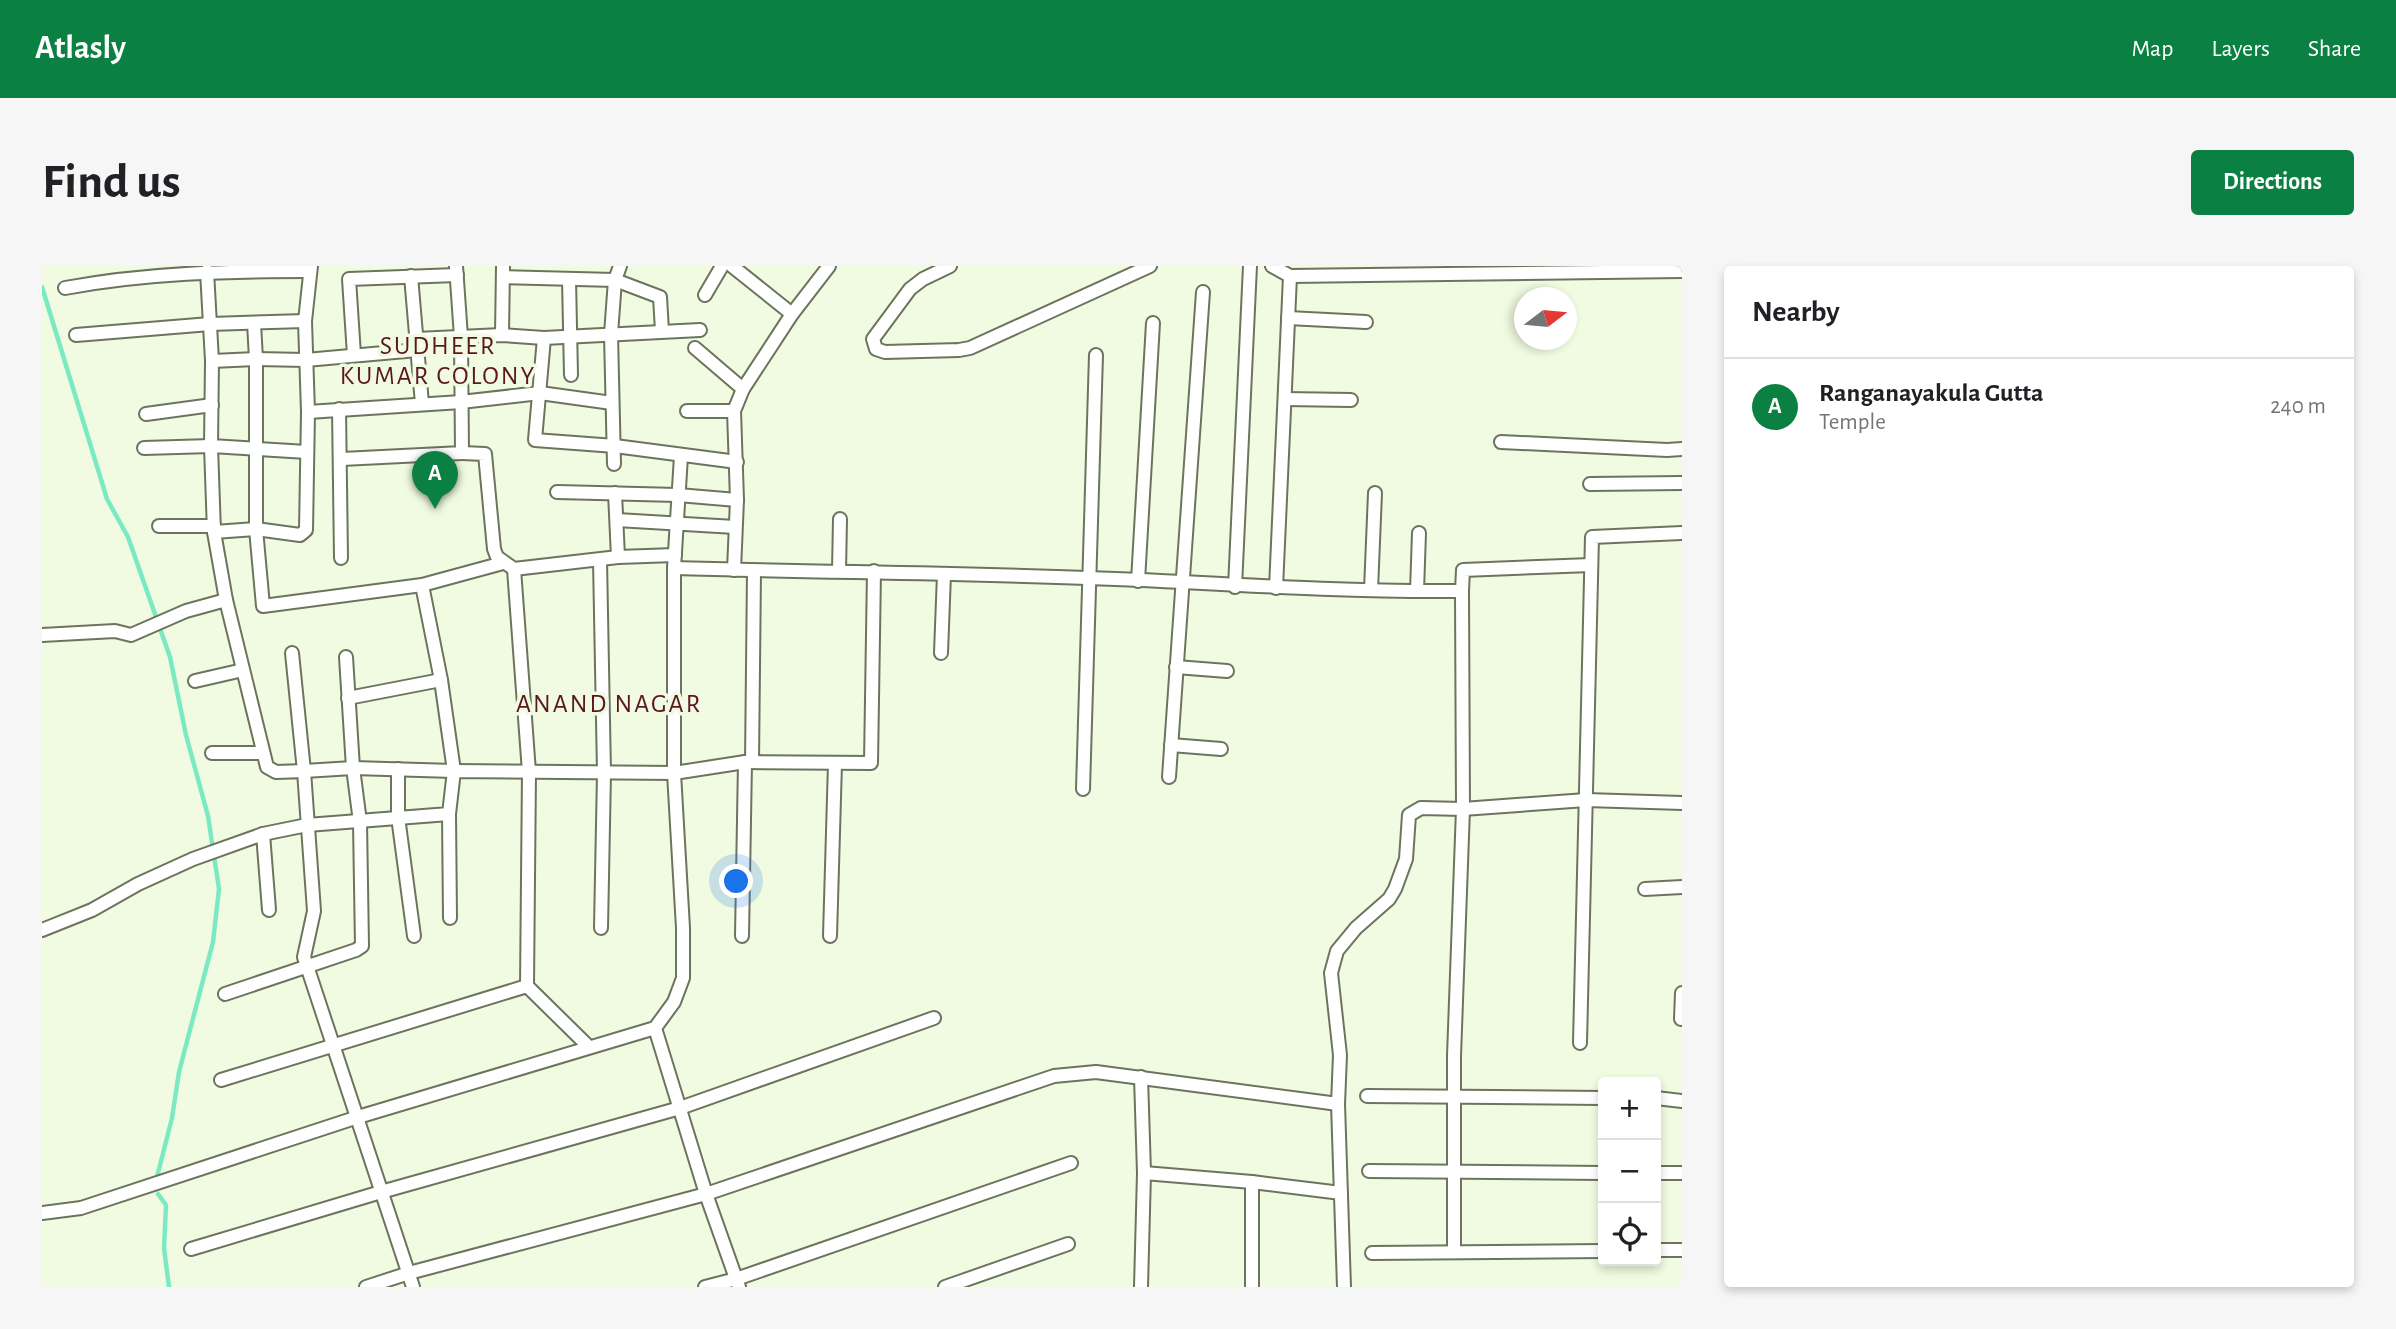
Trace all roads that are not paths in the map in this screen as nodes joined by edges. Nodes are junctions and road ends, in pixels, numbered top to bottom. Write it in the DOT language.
graph roads {
  1 [pos="620,266"];
  2 [pos="722,266"];
  3 [pos="732,266"];
  4 [pos="830,266"];
  5 [pos="950,266"];
  6 [pos="1150,266"];
  7 [pos="1251,266"];
  8 [pos="1272,266"];
  9 [pos="310,268"];
  10 [pos="1631,269"];
  11 [pos="456,270"];
  12 [pos="207,271"];
  13 [pos="1682,271"];
  14 [pos="348,272"];
  15 [pos="503,272"];
  16 [pos="411,276"];
  17 [pos="1290,276"];
  18 [pos="569,279"];
  19 [pos="615,279"];
  20 [pos="65,288"];
  21 [pos="1203,292"];
  22 [pos="705,295"];
  23 [pos="792,314"];
  24 [pos="1288,318"];
  25 [pos="305,321"];
  26 [pos="1366,321"];
  27 [pos="254,323"];
  28 [pos="1153,323"];
  29 [pos="210,324"];
  30 [pos="700,330"];
  31 [pos="662,331"];
  32 [pos="611,334"];
  33 [pos="76,335"];
  34 [pos="502,335"];
  35 [pos="570,336"];
  36 [pos="461,337"];
  37 [pos="544,338"];
  38 [pos="416,344"];
  39 [pos="695,348"];
  40 [pos="354,355"];
  41 [pos="1096,355"];
  42 [pos="256,359"];
  43 [pos="306,360"];
  44 [pos="212,361"];
  45 [pos="571,375"];
  46 [pos="743,389"];
  47 [pos="540,393"];
  48 [pos="1285,399"];
  49 [pos="1351,400"];
  50 [pos="461,402"];
  51 [pos="612,403"];
  52 [pos="422,404"];
  53 [pos="212,405"];
  54 [pos="340,409"];
  55 [pos="687,411"];
  56 [pos="734,411"];
  57 [pos="308,412"];
  58 [pos="146,414"];
  59 [pos="1501,442"];
  60 [pos="211,446"];
  61 [pos="615,446"];
  62 [pos="144,448"];
  63 [pos="256,449"];
  64 [pos="1682,449"];
  65 [pos="307,452"];
  66 [pos="462,453"];
  67 [pos="681,456"];
  68 [pos="342,459"];
  69 [pos="737,462"];
  70 [pos="614,464"];
  71 [pos="1682,483"];
  72 [pos="1590,484"];
  73 [pos="557,492"];
  74 [pos="615,493"];
  75 [pos="1376,493"];
  76 [pos="678,495"];
  77 [pos="737,500"];
  78 [pos="840,519"];
  79 [pos="617,520"];
  80 [pos="677,524"];
  81 [pos="159,526"];
  82 [pos="735,527"];
  83 [pos="214,529"];
  84 [pos="256,529"];
  85 [pos="1419,533"];
  86 [pos="1682,533"];
  87 [pos="618,557"];
  88 [pos="341,558"];
  89 [pos="600,560"];
  90 [pos="675,561"];
  91 [pos="1591,565"];
  92 [pos="509,566"];
  93 [pos="734,570"];
  94 [pos="754,570"];
  95 [pos="839,571"];
  96 [pos="874,571"];
  97 [pos="944,574"];
  98 [pos="1091,580"];
  99 [pos="1138,581"];
  100 [pos="1183,582"];
  101 [pos="422,585"];
  102 [pos="1235,587"];
  103 [pos="1276,588"];
  104 [pos="1371,590"];
  105 [pos="1462,591"];
  106 [pos="1417,592"];
  107 [pos="226,600"];
  108 [pos="42,635"];
  109 [pos="292,653"];
  110 [pos="941,653"];
  111 [pos="346,657"];
  112 [pos="1176,667"];
  113 [pos="243,670"];
  114 [pos="1227,671"];
  115 [pos="441,680"];
  116 [pos="195,681"];
  117 [pos="348,698"];
  118 [pos="1171,746"];
  119 [pos="1221,749"];
  120 [pos="212,752"];
  121 [pos="263,753"];
  122 [pos="749,762"];
  123 [pos="835,762"];
  124 [pos="353,768"];
  125 [pos="398,769"];
  126 [pos="304,771"];
  127 [pos="454,771"];
  128 [pos="529,772"];
  129 [pos="604,773"];
  130 [pos="674,773"];
  131 [pos="1168,777"];
  132 [pos="1083,789"];
  133 [pos="1586,800"];
  134 [pos="1682,803"];
  135 [pos="1463,809"];
  136 [pos="449,814"];
  137 [pos="398,817"];
  138 [pos="360,822"];
  139 [pos="307,825"];
  140 [pos="262,834"];
  141 [pos="1682,887"];
  142 [pos="1645,889"];
  143 [pos="268,910"];
  144 [pos="450,918"];
  145 [pos="601,928"];
  146 [pos="42,930"];
  147 [pos="414,936"];
  148 [pos="742,936"];
  149 [pos="830,936"];
  150 [pos="307,965"];
  151 [pos="527,986"];
  152 [pos="1682,993"];
  153 [pos="225,994"];
  154 [pos="934,1018"];
  155 [pos="1681,1019"];
  156 [pos="655,1028"];
  157 [pos="1580,1043"];
  158 [pos="333,1044"];
  159 [pos="589,1047"];
  160 [pos="1141,1077"];
  161 [pos="221,1080"];
  162 [pos="1367,1096"];
  163 [pos="1454,1096"];
  164 [pos="1598,1098"];
  165 [pos="1661,1099"];
  166 [pos="1682,1101"];
  167 [pos="1338,1104"];
  168 [pos="680,1108"];
  169 [pos="358,1117"];
  170 [pos="1071,1163"];
  171 [pos="1369,1171"];
  172 [pos="1454,1172"];
  173 [pos="1144,1173"];
  174 [pos="1598,1173"];
  175 [pos="1661,1173"];
  176 [pos="1682,1173"];
  177 [pos="1252,1182"];
  178 [pos="381,1192"];
  179 [pos="1341,1193"];
  180 [pos="706,1194"];
  181 [pos="42,1213"];
  182 [pos="1068,1244"];
  183 [pos="191,1249"];
  184 [pos="1661,1250"];
  185 [pos="1682,1250"];
  186 [pos="1454,1251"];
  187 [pos="1598,1251"];
  188 [pos="1373,1253"];
  189 [pos="409,1273"];
  190 [pos="738,1283"];
  191 [pos="366,1287"];
  192 [pos="413,1287"];
  193 [pos="705,1287"];
  194 [pos="945,1287"];
  195 [pos="1141,1287"];
  196 [pos="1252,1287"];
  197 [pos="1344,1287"];
  1 -- 19 [label="street"];
  2 -- 22 [label="street"];
  3 -- 23 [label="street"];
  4 -- 23 [label="street"];
  5 -- 6 [label="street"];
  7 -- 102 [label="street"];
  8 -- 17 [label="street"];
  9 -- 12 [label="street"];
  9 -- 25 [label="street"];
  10 -- 13 [label="street"];
  10 -- 17 [label="street"];
  11 -- 16 [label="street"];
  11 -- 36 [label="street"];
  12 -- 20 [label="street"];
  12 -- 29 [label="street"];
  14 -- 16 [label="street"];
  14 -- 40 [label="street"];
  15 -- 18 [label="street"];
  15 -- 34 [label="street"];
  16 -- 38 [label="street"];
  17 -- 24 [label="street"];
  18 -- 19 [label="street"];
  18 -- 35 [label="street"];
  19 -- 31 [label="street"];
  19 -- 32 [label="street"];
  21 -- 100 [label="street"];
  23 -- 46 [label="street"];
  24 -- 26 [label="street"];
  24 -- 48 [label="street"];
  25 -- 27 [label="street"];
  25 -- 43 [label="street"];
  27 -- 29 [label="street"];
  27 -- 42 [label="street"];
  28 -- 99 [label="street"];
  29 -- 33 [label="street"];
  29 -- 44 [label="street"];
  30 -- 31 [label="street"];
  31 -- 32 [label="street"];
  32 -- 35 [label="street"];
  32 -- 51 [label="street"];
  34 -- 36 [label="street"];
  34 -- 37 [label="street"];
  35 -- 37 [label="street"];
  35 -- 45 [label="street"];
  36 -- 38 [label="street"];
  36 -- 50 [label="street"];
  37 -- 47 [label="street"];
  38 -- 40 [label="street"];
  38 -- 52 [label="street"];
  39 -- 46 [label="street"];
  40 -- 43 [label="street"];
  41 -- 98 [label="street"];
  42 -- 43 [label="street"];
  42 -- 44 [label="street"];
  42 -- 63 [label="street"];
  43 -- 57 [label="street"];
  44 -- 53 [label="street"];
  46 -- 56 [label="street"];
  47 -- 50 [label="street"];
  47 -- 51 [label="street"];
  47 -- 61 [label="street"];
  48 -- 49 [label="street"];
  48 -- 103 [label="street"];
  50 -- 52 [label="street"];
  50 -- 66 [label="street"];
  51 -- 61 [label="street"];
  52 -- 54 [label="street"];
  53 -- 58 [label="street"];
  53 -- 60 [label="street"];
  54 -- 57 [label="street"];
  54 -- 68 [label="street"];
  55 -- 56 [label="street"];
  56 -- 69 [label="street"];
  57 -- 65 [label="street"];
  59 -- 64 [label="street"];
  60 -- 62 [label="street"];
  60 -- 63 [label="street"];
  60 -- 83 [label="street"];
  61 -- 67 [label="street"];
  61 -- 70 [label="street"];
  63 -- 65 [label="street"];
  63 -- 84 [label="street"];
  65 -- 84 [label="street"];
  66 -- 68 [label="street"];
  66 -- 92 [label="street"];
  67 -- 69 [label="street"];
  67 -- 76 [label="street"];
  68 -- 88 [label="street"];
  69 -- 77 [label="street"];
  71 -- 72 [label="street"];
  73 -- 74 [label="street"];
  74 -- 76 [label="street"];
  74 -- 79 [label="street"];
  75 -- 104 [label="street"];
  76 -- 77 [label="street"];
  76 -- 80 [label="street"];
  77 -- 82 [label="street"];
  78 -- 95 [label="street"];
  79 -- 80 [label="street"];
  79 -- 87 [label="street"];
  80 -- 82 [label="street"];
  80 -- 90 [label="street"];
  81 -- 83 [label="street"];
  82 -- 93 [label="street"];
  83 -- 84 [label="street"];
  83 -- 107 [label="street"];
  84 -- 101 [label="street"];
  85 -- 106 [label="street"];
  86 -- 91 [label="street"];
  87 -- 89 [label="street"];
  87 -- 90 [label="street"];
  89 -- 92 [label="street"];
  89 -- 129 [label="street"];
  90 -- 93 [label="street"];
  90 -- 130 [label="street"];
  91 -- 105 [label="street"];
  91 -- 133 [label="street"];
  92 -- 101 [label="street"];
  92 -- 128 [label="street"];
  93 -- 94 [label="street"];
  94 -- 95 [label="street"];
  94 -- 122 [label="street"];
  95 -- 96 [label="street"];
  96 -- 97 [label="street"];
  96 -- 123 [label="street"];
  97 -- 98 [label="street"];
  97 -- 110 [label="street"];
  98 -- 99 [label="street"];
  98 -- 132 [label="street"];
  99 -- 100 [label="street"];
  100 -- 102 [label="street"];
  100 -- 112 [label="street"];
  101 -- 115 [label="street"];
  102 -- 103 [label="street"];
  103 -- 104 [label="street"];
  104 -- 106 [label="street"];
  105 -- 106 [label="street"];
  105 -- 135 [label="street"];
  107 -- 108 [label="street"];
  107 -- 113 [label="street"];
  109 -- 126 [label="street"];
  111 -- 117 [label="street"];
  112 -- 114 [label="street"];
  112 -- 118 [label="street"];
  113 -- 116 [label="street"];
  113 -- 121 [label="street"];
  115 -- 117 [label="street"];
  115 -- 127 [label="street"];
  117 -- 124 [label="street"];
  118 -- 119 [label="street"];
  118 -- 131 [label="street"];
  120 -- 121 [label="street"];
  121 -- 126 [label="street"];
  122 -- 123 [label="street"];
  122 -- 130 [label="street"];
  122 -- 148 [label="street"];
  123 -- 149 [label="street"];
  124 -- 125 [label="street"];
  124 -- 126 [label="street"];
  124 -- 138 [label="street"];
  125 -- 127 [label="street"];
  125 -- 137 [label="street"];
  126 -- 139 [label="street"];
  127 -- 128 [label="street"];
  127 -- 136 [label="street"];
  128 -- 129 [label="street"];
  128 -- 151 [label="street"];
  129 -- 130 [label="street"];
  129 -- 145 [label="street"];
  130 -- 156 [label="street"];
  133 -- 134 [label="street"];
  133 -- 135 [label="street"];
  133 -- 157 [label="street"];
  135 -- 163 [label="street"];
  135 -- 167 [label="street"];
  136 -- 137 [label="street"];
  136 -- 144 [label="street"];
  137 -- 138 [label="street"];
  137 -- 147 [label="street"];
  138 -- 139 [label="street"];
  138 -- 150 [label="street"];
  139 -- 140 [label="street"];
  139 -- 150 [label="street"];
  140 -- 143 [label="street"];
  140 -- 146 [label="street"];
  141 -- 142 [label="street"];
  150 -- 153 [label="street"];
  150 -- 158 [label="street"];
  151 -- 158 [label="street"];
  151 -- 159 [label="street"];
  152 -- 155 [label="street"];
  154 -- 168 [label="street"];
  156 -- 159 [label="street"];
  156 -- 168 [label="street"];
  158 -- 161 [label="street"];
  158 -- 169 [label="street"];
  159 -- 169 [label="street"];
  160 -- 167 [label="street"];
  160 -- 173 [label="street"];
  160 -- 180 [label="street"];
  162 -- 163 [label="street"];
  163 -- 164 [label="street"];
  163 -- 172 [label="street"];
  165 -- 166 [label="street"];
  167 -- 179 [label="street"];
  168 -- 178 [label="street"];
  168 -- 180 [label="street"];
  169 -- 178 [label="street"];
  169 -- 181 [label="street"];
  170 -- 190 [label="street"];
  171 -- 172 [label="street"];
  172 -- 174 [label="street"];
  172 -- 186 [label="street"];
  173 -- 177 [label="street"];
  173 -- 195 [label="street"];
  175 -- 176 [label="street"];
  177 -- 179 [label="street"];
  177 -- 196 [label="street"];
  178 -- 183 [label="street"];
  178 -- 189 [label="street"];
  179 -- 197 [label="street"];
  180 -- 189 [label="street"];
  180 -- 190 [label="street"];
  182 -- 194 [label="street"];
  184 -- 185 [label="street"];
  186 -- 187 [label="street"];
  186 -- 188 [label="street"];
  189 -- 191 [label="street"];
  189 -- 192 [label="street"];
  190 -- 193 [label="street"];
}
